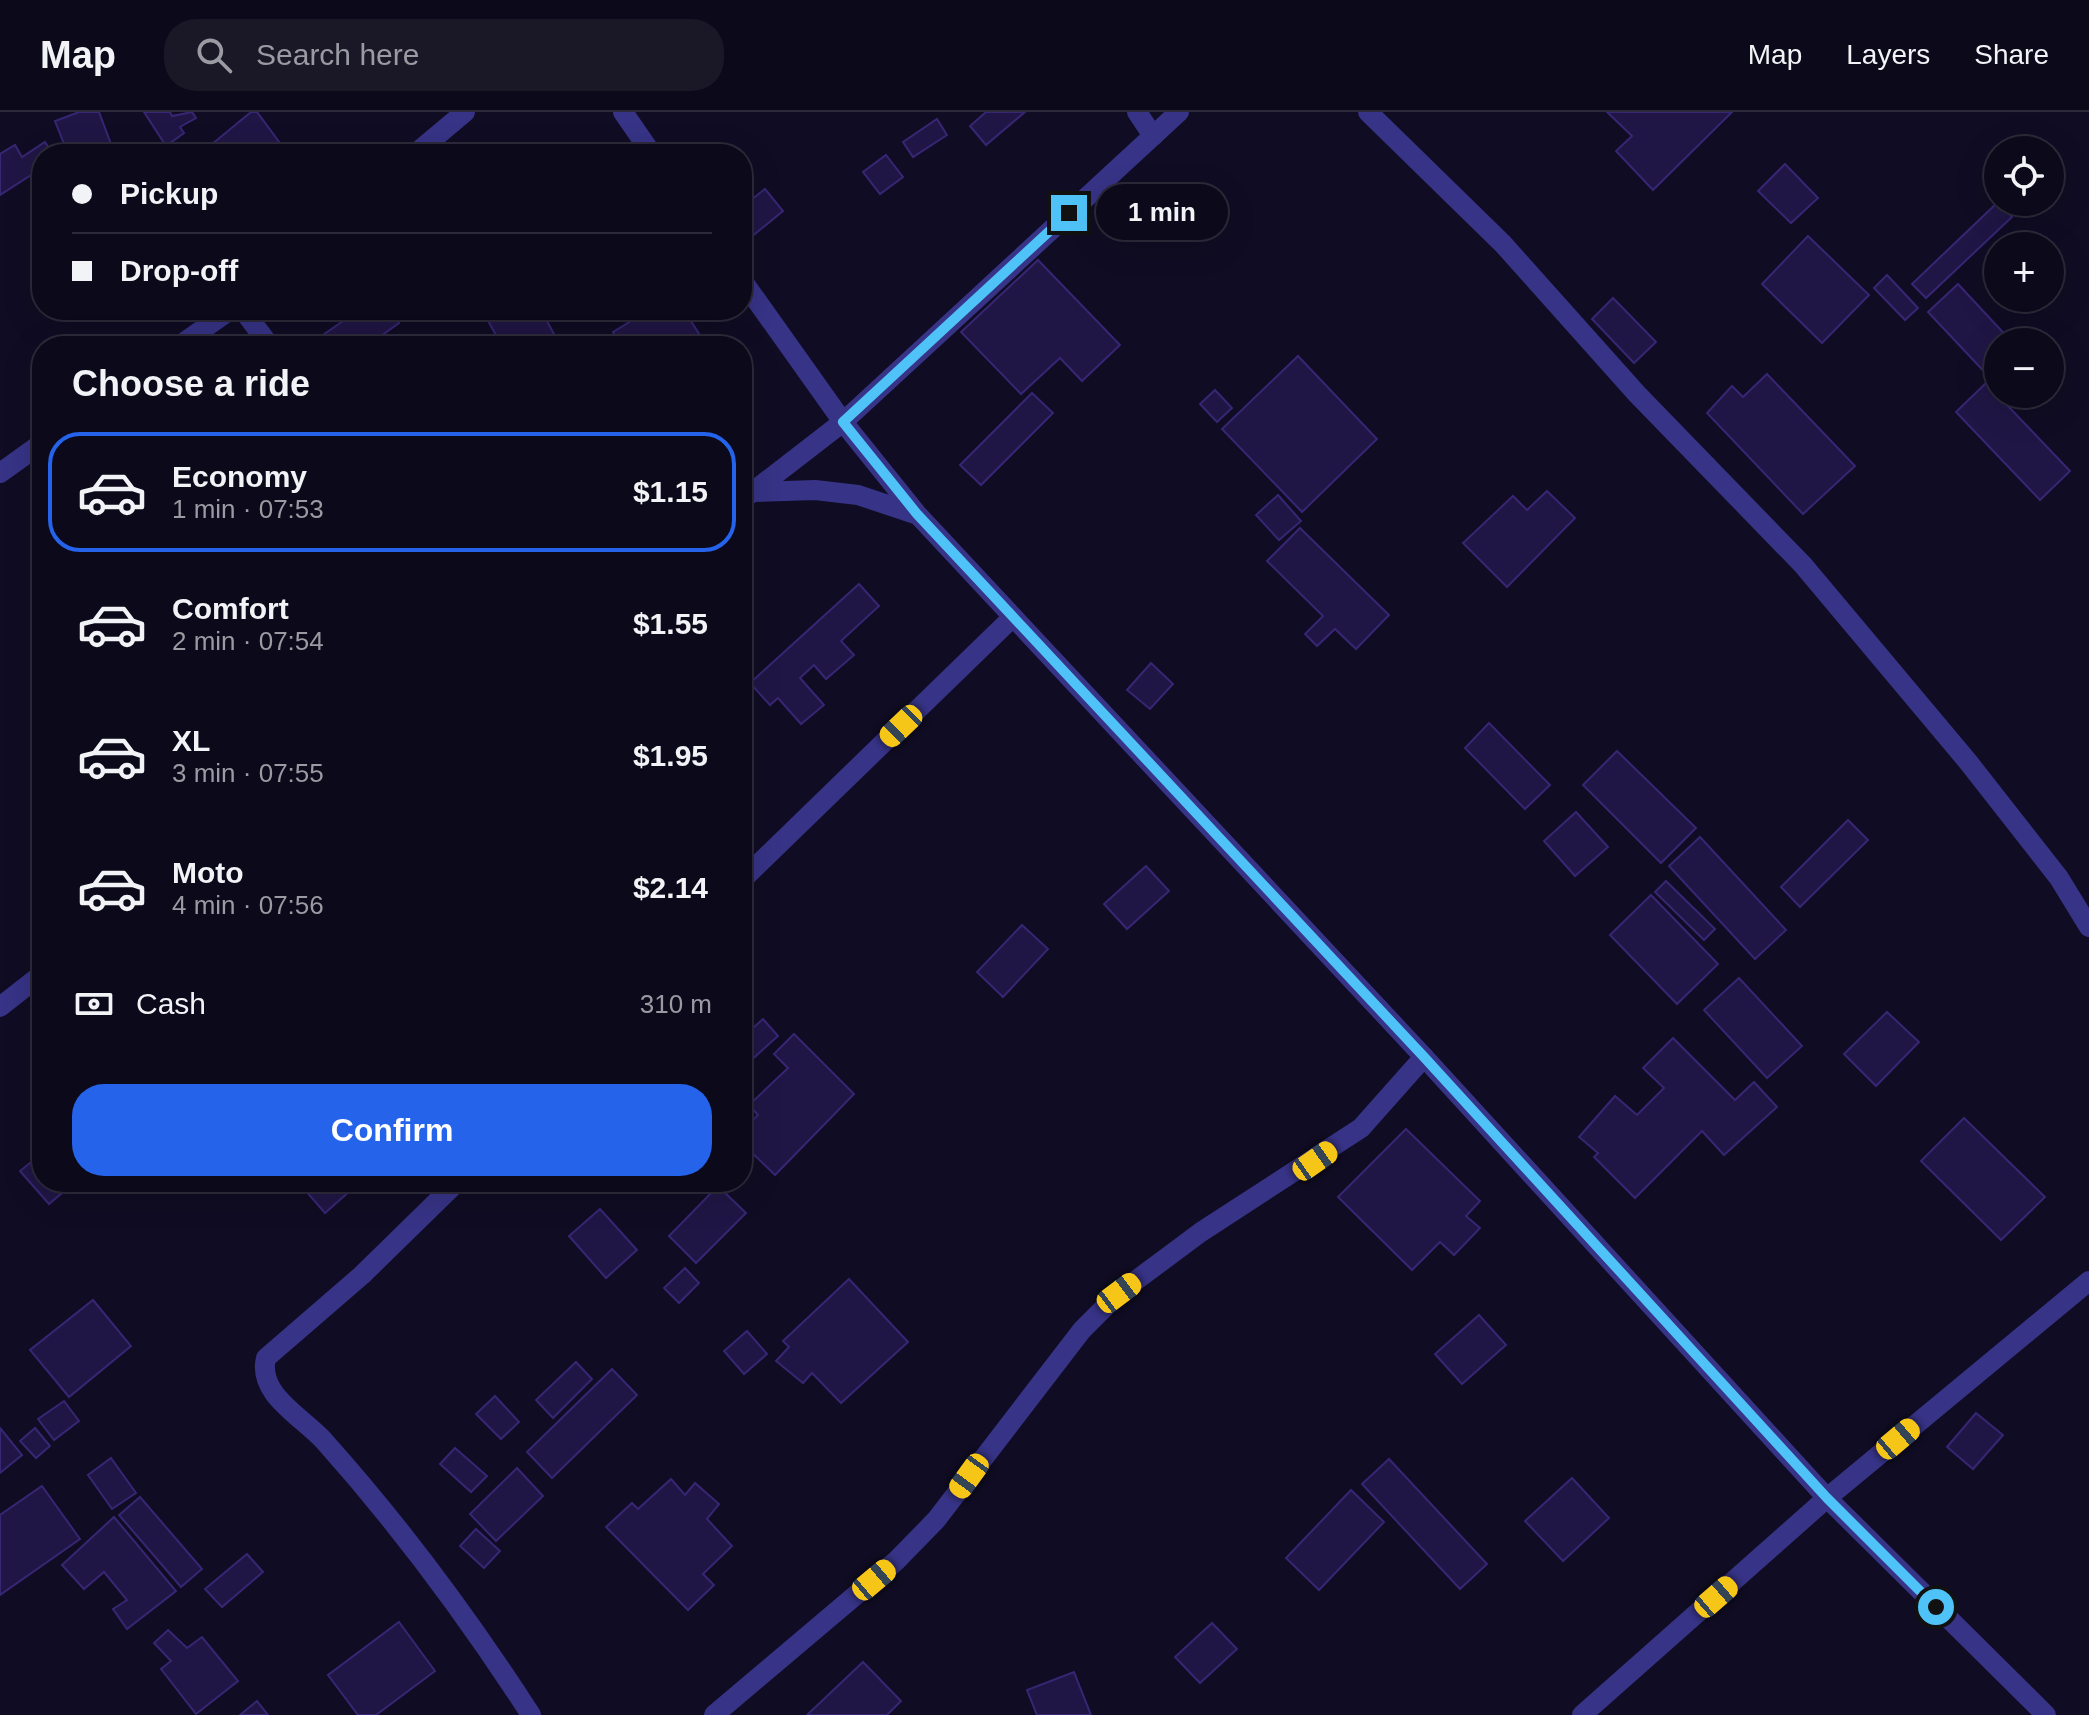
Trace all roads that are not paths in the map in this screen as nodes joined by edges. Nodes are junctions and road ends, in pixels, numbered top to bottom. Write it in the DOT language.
graph roads {
  1 [pos="465,112"];
  2 [pos="623,112"];
  3 [pos="1137,112"];
  4 [pos="1179,112"];
  5 [pos="1368,112"];
  6 [pos="1153,136"];
  7 [pos="427,144"];
  8 [pos="645,144"];
  9 [pos="752,294"];
  10 [pos="216,320"];
  11 [pos="193,336"];
  12 [pos="843,422"];
  13 [pos="32,450"];
  14 [pos="0,473"];
  15 [pos="752,493"];
  16 [pos="752,496"];
  17 [pos="917,514"];
  18 [pos="1013,617"];
  19 [pos="752,870"];
  20 [pos="2089,927"];
  21 [pos="32,982"];
  22 [pos="0,1007"];
  23 [pos="1424,1057"];
  24 [pos="447,1192"];
  25 [pos="2089,1281"];
  26 [pos="1827,1498"];
  27 [pos="531,1715"];
  28 [pos="714,1715"];
  29 [pos="1582,1715"];
  30 [pos="2046,1715"];
  1 -- 7 [label="street"];
  2 -- 8 [label="street"];
  3 -- 6 [label="street"];
  4 -- 6 [label="street"];
  5 -- 20 [label="street"];
  6 -- 12 [label="street"];
  9 -- 12 [label="street"];
  10 -- 11 [label="street"];
  12 -- 15 [label="street"];
  12 -- 17 [label="street"];
  13 -- 14 [label="street"];
  16 -- 17 [label="street"];
  17 -- 18 [label="street"];
  18 -- 19 [label="street"];
  18 -- 23 [label="street"];
  21 -- 22 [label="street"];
  23 -- 26 [label="street"];
  23 -- 28 [label="street"];
  24 -- 27 [label="street"];
  25 -- 26 [label="street"];
  26 -- 29 [label="street"];
  26 -- 30 [label="street"];
}
